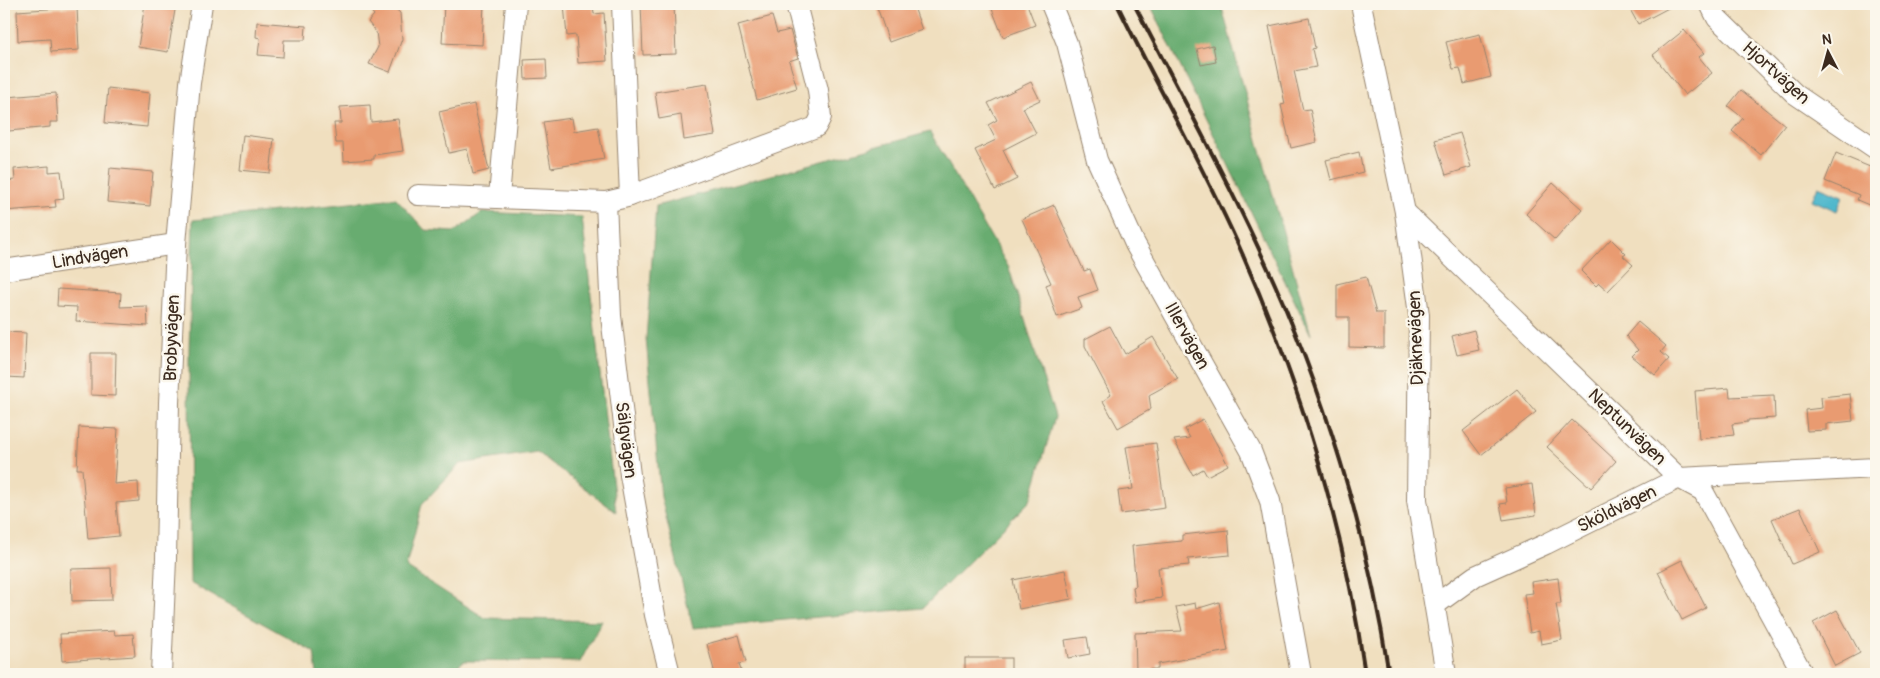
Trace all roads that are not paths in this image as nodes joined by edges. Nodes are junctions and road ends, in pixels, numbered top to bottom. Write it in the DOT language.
graph roads {
  1 [pos="202,4"];
  2 [pos="516,4"];
  3 [pos="622,4"];
  4 [pos="796,4"];
  5 [pos="1051,4"];
  6 [pos="1362,4"];
  7 [pos="1710,4"];
  8 [pos="1876,149"];
  9 [pos="418,195"];
  10 [pos="630,196"];
  11 [pos="499,197"];
  12 [pos="606,202"];
  13 [pos="1405,212"];
  14 [pos="176,244"];
  15 [pos="4,270"];
  16 [pos="1876,468"];
  17 [pos="1679,478"];
  18 [pos="1435,605"];
  19 [pos="161,674"];
  20 [pos="670,674"];
  21 [pos="1301,674"];
  22 [pos="1446,674"];
  23 [pos="1803,674"];
  1 -- 14 [label="street, Brobyvägen"];
  2 -- 11 [label="street"];
  3 -- 10 [label="street"];
  4 -- 10 [label="street"];
  5 -- 21 [label="street, Illervägen"];
  6 -- 13 [label="street, Djäknevägen"];
  7 -- 8 [label="street, Hjortvägen"];
  9 -- 11 [label="street"];
  10 -- 12 [label="street"];
  11 -- 12 [label="street"];
  12 -- 20 [label="street, Sälgvägen"];
  13 -- 17 [label="street, Neptunvägen"];
  13 -- 18 [label="street, Djäknevägen"];
  14 -- 15 [label="street, Lindvägen"];
  14 -- 19 [label="street, Brobyvägen"];
  16 -- 17 [label="street, Sköldvägen"];
  17 -- 18 [label="street, Sköldvägen"];
  17 -- 23 [label="street, Neptunvägen"];
  18 -- 22 [label="street, Djäknevägen"];
}
